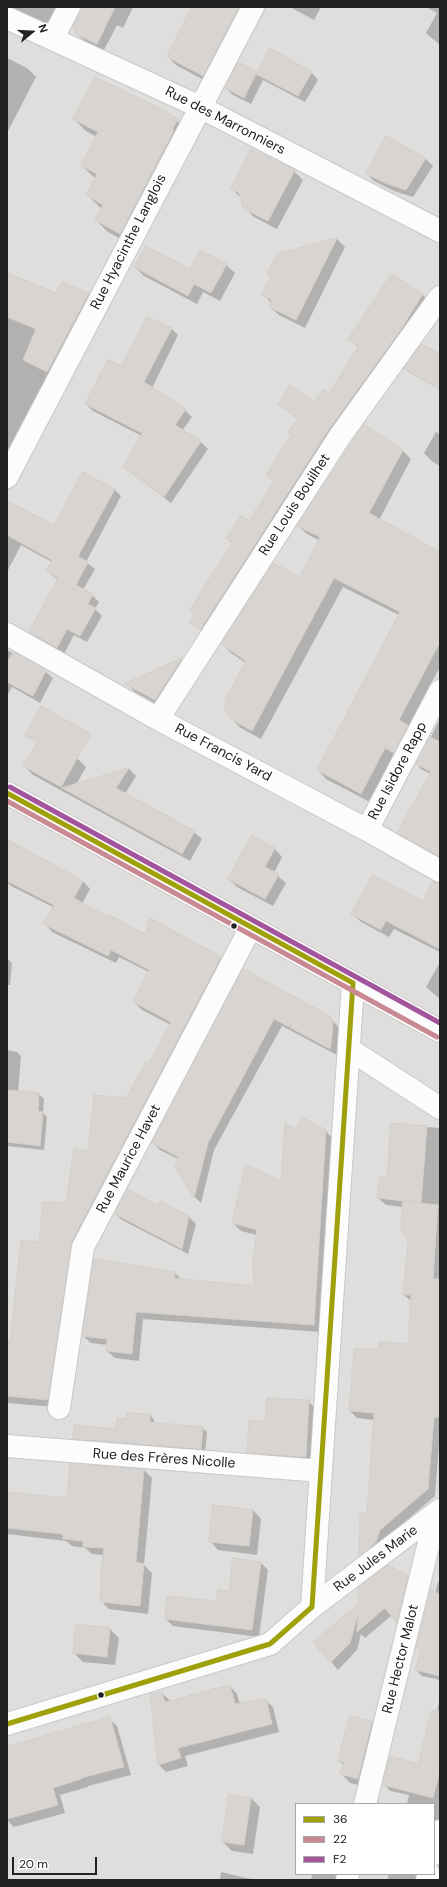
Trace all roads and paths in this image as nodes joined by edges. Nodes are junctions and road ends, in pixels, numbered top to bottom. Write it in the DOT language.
graph roads {
  1 [pos="69,7"];
  2 [pos="253,7"];
  3 [pos="7,18"];
  4 [pos="53,38"];
  5 [pos="200,107"];
  6 [pos="440,231"];
  7 [pos="440,297"];
  8 [pos="10,466"];
  9 [pos="7,634"];
  10 [pos="440,691"];
  11 [pos="158,719"];
  12 [pos="7,793"];
  13 [pos="367,830"];
  14 [pos="440,871"];
  15 [pos="251,927"];
  16 [pos="353,983"];
  17 [pos="440,1032"];
  18 [pos="349,1049"];
  19 [pos="440,1108"];
  20 [pos="59,1408"];
  21 [pos="7,1446"];
  22 [pos="321,1471"];
  23 [pos="438,1512"];
  24 [pos="312,1607"];
  25 [pos="7,1724"];
  26 [pos="365,1803"];
  27 [pos="440,1831"];
  28 [pos="435,1850"];
  1 -- 4 [label="street"];
  2 -- 5 [label="street, Rue Hyacinthe Langlois"];
  3 -- 4 [label="street, Rue des Marronniers"];
  4 -- 5 [label="street, Rue des Marronniers"];
  5 -- 6 [label="street, Rue des Marronniers"];
  5 -- 8 [label="street, Rue Hyacinthe Langlois"];
  7 -- 11 [label="street, Rue Louis Bouilhet"];
  9 -- 11 [label="street, Rue Francis Yard"];
  10 -- 13 [label="street, Rue Isidore Rapp"];
  11 -- 13 [label="street, Rue Francis Yard"];
  12 -- 15 [label="street"];
  13 -- 14 [label="street, Rue Francis Yard"];
  15 -- 16 [label="street"];
  15 -- 20 [label="street, Rue Maurice Havet"];
  16 -- 17 [label="street"];
  16 -- 18 [label="street"];
  18 -- 19 [label="street"];
  18 -- 22 [label="street"];
  21 -- 22 [label="street, Rue des Frères Nicolle"];
  22 -- 24 [label="street"];
  23 -- 24 [label="street, Rue Jules Marie"];
  23 -- 26 [label="street, Rue Hector Malot"];
  24 -- 25 [label="street, Rue Jules Marie"];
  27 -- 28 [label="street"];
}
